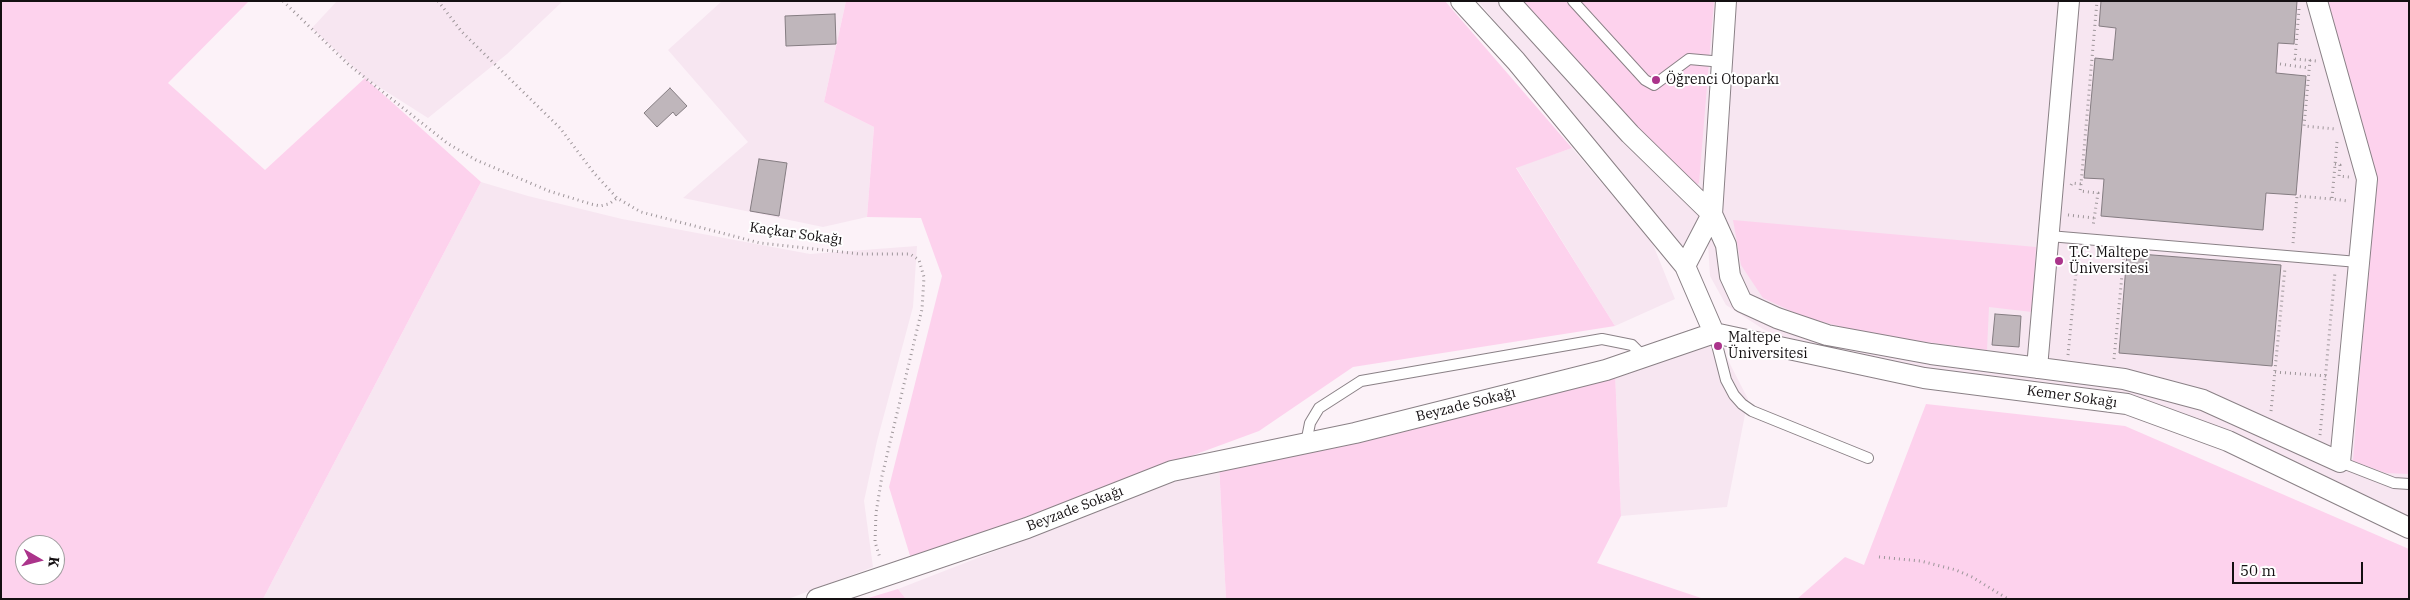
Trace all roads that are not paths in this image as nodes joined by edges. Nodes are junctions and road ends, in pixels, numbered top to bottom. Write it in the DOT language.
graph roads {
  1 [pos="1460,1"];
  2 [pos="1509,1"];
  3 [pos="1573,1"];
  4 [pos="1726,1"];
  5 [pos="2069,1"];
  6 [pos="2317,1"];
  7 [pos="1723,62"];
  8 [pos="1712,214"];
  9 [pos="2057,237"];
  10 [pos="1685,266"];
  11 [pos="2358,267"];
  12 [pos="1714,333"];
  13 [pos="1644,357"];
  14 [pos="2037,368"];
  15 [pos="1306,443"];
  16 [pos="1868,458"];
  17 [pos="2340,462"];
  18 [pos="2409,484"];
  19 [pos="2409,528"];
  20 [pos="817,599"];
  1 -- 10 [label="street"];
  2 -- 8 [label="street"];
  3 -- 7 [label="lane"];
  4 -- 7 [label="street"];
  5 -- 9 [label="street"];
  6 -- 11 [label="street"];
  7 -- 8 [label="street"];
  8 -- 10 [label="street"];
  8 -- 14 [label="street"];
  9 -- 11 [label="lane"];
  9 -- 14 [label="street"];
  10 -- 12 [label="street"];
  11 -- 17 [label="street"];
  12 -- 13 [label="street, Beyzade Sokağı"];
  12 -- 16 [label="lane"];
  12 -- 19 [label="street, Kemer Sokağı"];
  13 -- 15 [label="street, Beyzade Sokağı"];
  13 -- 15 [label="lane"];
  14 -- 17 [label="street"];
  15 -- 20 [label="street, Beyzade Sokağı"];
  17 -- 18 [label="lane"];
}
